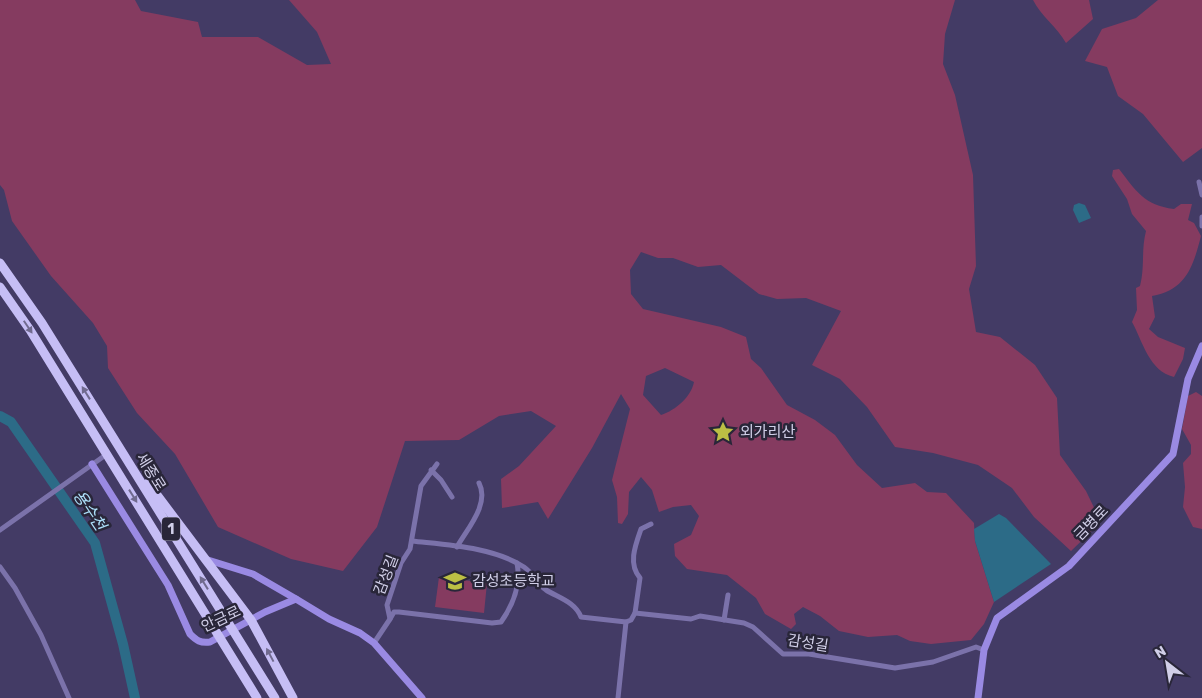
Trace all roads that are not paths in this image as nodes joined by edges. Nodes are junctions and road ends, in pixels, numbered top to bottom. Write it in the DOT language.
graph roads {
  1 [pos="1199,182"];
  2 [pos="1202,195"];
  3 [pos="1202,217"];
  4 [pos="1202,226"];
  5 [pos="0,263"];
  6 [pos="0,287"];
  7 [pos="1202,346"];
  8 [pos="112,434"];
  9 [pos="107,454"];
  10 [pos="92,464"];
  11 [pos="437,464"];
  12 [pos="431,470"];
  13 [pos="479,483"];
  14 [pos="452,497"];
  15 [pos="651,524"];
  16 [pos="0,530"];
  17 [pos="412,542"];
  18 [pos="457,546"];
  19 [pos="208,560"];
  20 [pos="517,563"];
  21 [pos="0,566"];
  22 [pos="728,595"];
  23 [pos="296,599"];
  24 [pos="635,613"];
  25 [pos="390,619"];
  26 [pos="251,620"];
  27 [pos="724,620"];
  28 [pos="626,622"];
  29 [pos="374,643"];
  30 [pos="984,650"];
  31 [pos="69,698"];
  32 [pos="257,698"];
  33 [pos="275,698"];
  34 [pos="293,698"];
  35 [pos="422,698"];
  36 [pos="618,698"];
  37 [pos="978,698"];
  1 -- 2 [label="street"];
  3 -- 4 [label="street"];
  8 -- 5 [label="highway, 세종로 / 1, one-way"];
  6 -- 9 [label="highway, 세종로 / 1, one-way"];
  7 -- 30 [label="street, 금병로"];
  8 -- 19 [label="highway"];
  33 -- 8 [label="highway, 세종로 / 1, one-way"];
  9 -- 10 [label="street"];
  9 -- 32 [label="highway, 세종로 / 1, one-way"];
  10 -- 16 [label="street"];
  10 -- 26 [label="street, 안금로"];
  11 -- 12 [label="street, 감성길"];
  12 -- 14 [label="street"];
  12 -- 17 [label="street, 감성길"];
  13 -- 18 [label="street"];
  15 -- 24 [label="street"];
  17 -- 18 [label="street, 감성길"];
  17 -- 25 [label="street, 감성길"];
  18 -- 20 [label="street, 감성길"];
  19 -- 23 [label="street"];
  19 -- 26 [label="highway"];
  20 -- 25 [label="street"];
  20 -- 28 [label="street, 감성길"];
  21 -- 31 [label="street"];
  22 -- 27 [label="street"];
  23 -- 26 [label="street, 안금로"];
  23 -- 29 [label="street"];
  24 -- 27 [label="street, 감성길"];
  24 -- 28 [label="street"];
  25 -- 29 [label="street, 감성길"];
  34 -- 26 [label="highway, one-way"];
  27 -- 30 [label="street, 감성길"];
  28 -- 36 [label="street"];
  29 -- 35 [label="street"];
  30 -- 37 [label="street, 금병로"];
}
